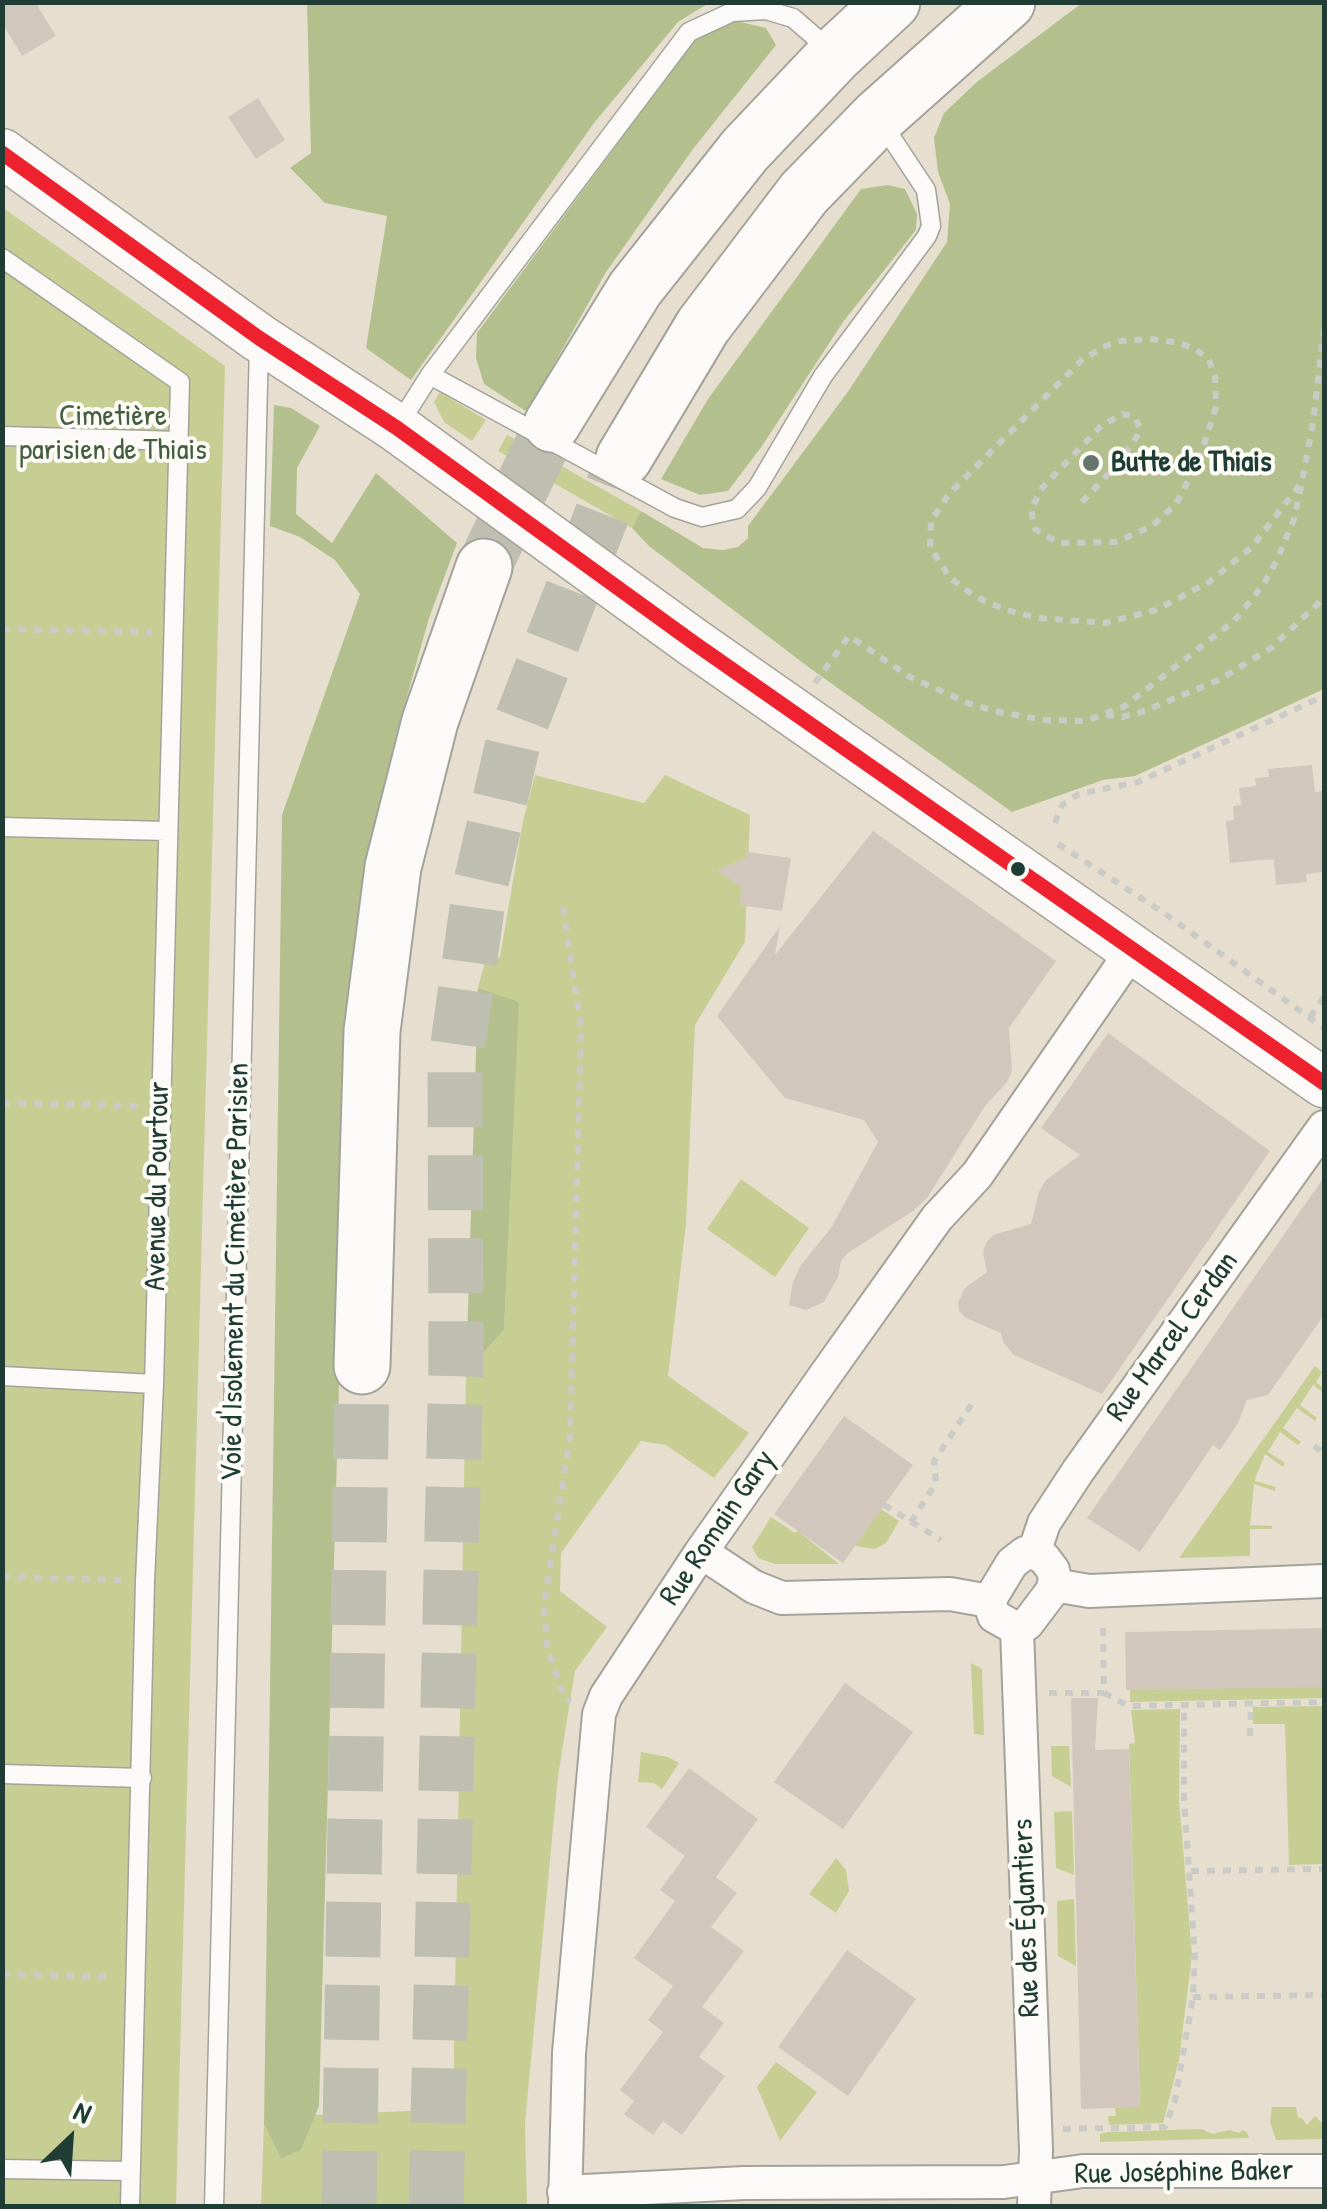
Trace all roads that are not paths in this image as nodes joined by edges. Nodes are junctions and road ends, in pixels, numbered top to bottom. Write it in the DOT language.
graph roads {
  1 [pos="892,2"];
  2 [pos="1007,2"];
  3 [pos="835,55"];
  4 [pos="878,117"];
  5 [pos="2,153"];
  6 [pos="2,258"];
  7 [pos="259,338"];
  8 [pos="430,375"];
  9 [pos="552,424"];
  10 [pos="397,428"];
  11 [pos="2,436"];
  12 [pos="180,442"];
  13 [pos="624,458"];
  14 [pos="484,567"];
  15 [pos="2,828"];
  16 [pos="167,831"];
  17 [pos="1134,948"];
  18 [pos="1324,1083"];
  19 [pos="1318,1149"];
  20 [pos="362,1366"];
  21 [pos="2,1376"];
  22 [pos="154,1384"];
  23 [pos="701,1552"];
  24 [pos="1034,1553"];
  25 [pos="1324,1581"];
  26 [pos="1054,1585"];
  27 [pos="990,1601"];
  28 [pos="1017,1629"];
  29 [pos="2,1774"];
  30 [pos="142,1778"];
  31 [pos="2,2169"];
  32 [pos="1324,2170"];
  33 [pos="131,2171"];
  34 [pos="1033,2193"];
  35 [pos="564,2199"];
  36 [pos="130,2206"];
  37 [pos="214,2206"];
  1 -- 3 [label="highway"];
  2 -- 4 [label="highway"];
  3 -- 8 [label="lane"];
  3 -- 9 [label="highway"];
  4 -- 8 [label="lane"];
  4 -- 13 [label="highway"];
  5 -- 7 [label="main road"];
  6 -- 12 [label="lane, Avenue du Pourtour"];
  7 -- 10 [label="main road"];
  7 -- 37 [label="lane, Voie d'Isolement du Cimetière Parisien"];
  8 -- 10 [label="lane"];
  10 -- 17 [label="main road"];
  11 -- 12 [label="lane"];
  12 -- 16 [label="lane, Avenue du Pourtour"];
  14 -- 20 [label="highway"];
  15 -- 16 [label="lane"];
  16 -- 22 [label="lane, Avenue du Pourtour"];
  17 -- 18 [label="main road"];
  17 -- 23 [label="street, Rue Romain Gary"];
  19 -- 24 [label="street, Rue Marcel Cerdan"];
  21 -- 22 [label="lane"];
  22 -- 30 [label="lane, Avenue du Pourtour"];
  23 -- 27 [label="street"];
  23 -- 35 [label="street, Rue Romain Gary"];
  24 -- 26 [label="street"];
  24 -- 27 [label="street"];
  25 -- 26 [label="street"];
  26 -- 28 [label="street"];
  27 -- 28 [label="street"];
  28 -- 34 [label="street, Rue des Églantiers"];
  29 -- 30 [label="lane"];
  30 -- 33 [label="lane, Avenue du Pourtour"];
  31 -- 33 [label="lane"];
  32 -- 34 [label="street, Rue Joséphine Baker"];
  33 -- 36 [label="lane, Avenue du Pourtour"];
  34 -- 35 [label="street, Rue Joséphine Baker"];
}
